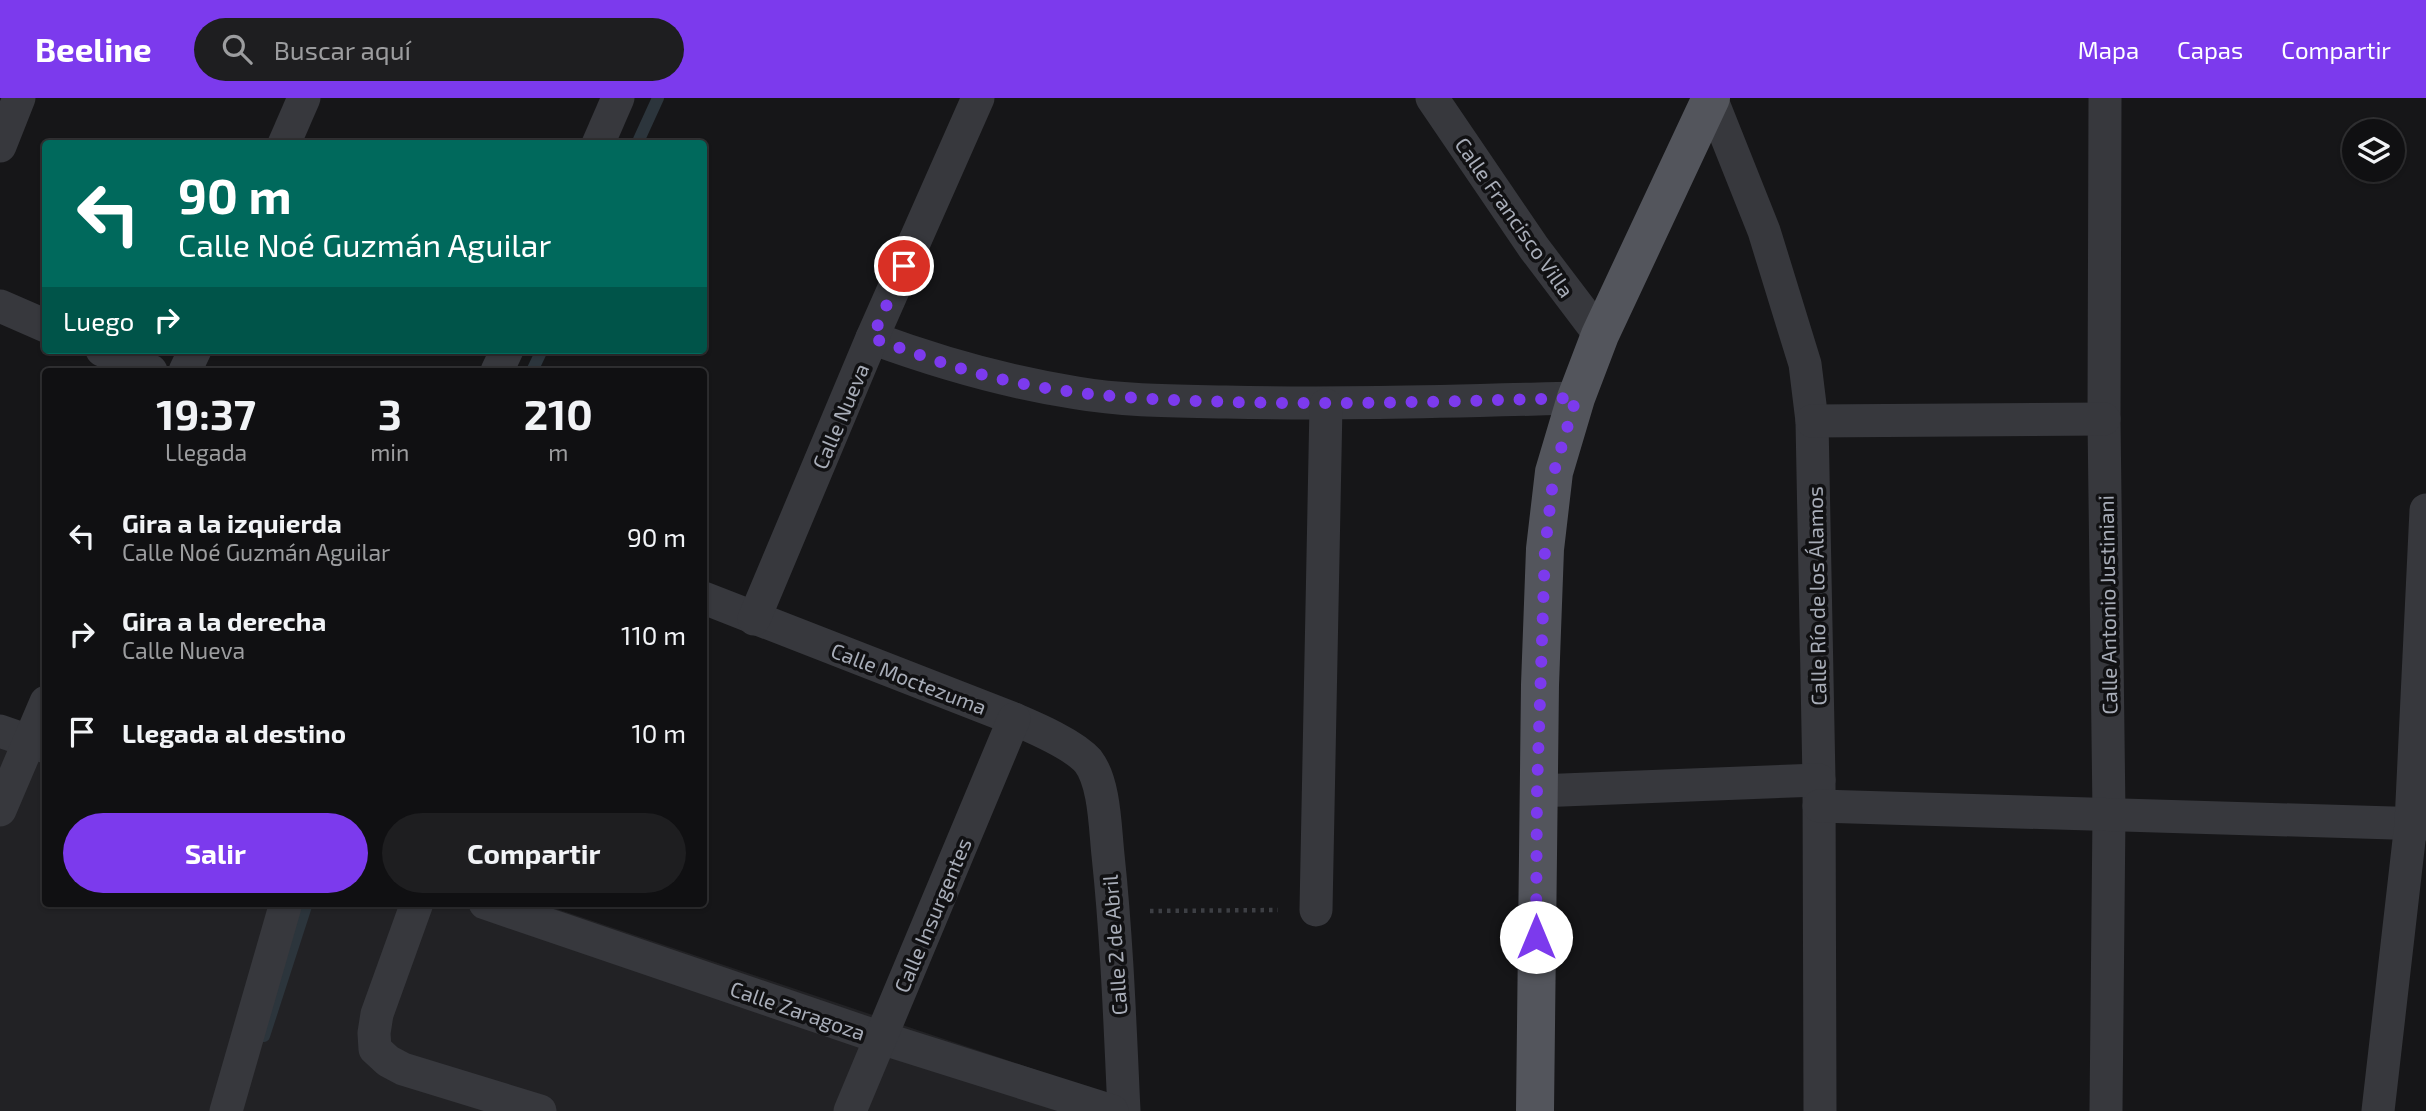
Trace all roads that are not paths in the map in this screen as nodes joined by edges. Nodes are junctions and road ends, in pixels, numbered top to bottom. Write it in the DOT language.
graph roads {
  1 [pos="19,98"];
  2 [pos="304,98"];
  3 [pos="618,98"];
  4 [pos="978,98"];
  5 [pos="1432,98"];
  6 [pos="1711,98"];
  7 [pos="2105,98"];
  8 [pos="286,140"];
  9 [pos="600,140"];
  10 [pos="0,146"];
  11 [pos="0,306"];
  12 [pos="42,324"];
  13 [pos="1600,335"];
  14 [pos="872,338"];
  15 [pos="111,354"];
  16 [pos="144,368"];
  17 [pos="1576,398"];
  18 [pos="1326,405"];
  19 [pos="2105,419"];
  20 [pos="1812,421"];
  21 [pos="2426,510"];
  22 [pos="707,599"];
  23 [pos="754,619"];
  24 [pos="42,709"];
  25 [pos="1014,719"];
  26 [pos="25,740"];
  27 [pos="1098,780"];
  28 [pos="1537,791"];
  29 [pos="1819,793"];
  30 [pos="0,810"];
  31 [pos="2109,814"];
  32 [pos="2419,824"];
  33 [pos="285,907"];
  34 [pos="416,907"];
  35 [pos="497,907"];
  36 [pos="1316,910"];
  37 [pos="881,1038"];
  38 [pos="226,1111"];
  39 [pos="540,1111"];
  40 [pos="850,1111"];
  41 [pos="1112,1111"];
  42 [pos="1124,1111"];
  43 [pos="1535,1111"];
  44 [pos="1820,1111"];
  45 [pos="2106,1111"];
  46 [pos="2378,1111"];
  1 -- 10 [label="street"];
  2 -- 8 [label="street"];
  3 -- 9 [label="street"];
  4 -- 14 [label="street, Calle Nueva"];
  5 -- 13 [label="street, Calle Francisco Villa"];
  6 -- 13 [label="main road"];
  6 -- 20 [label="street, Calle Río de los Álamos"];
  7 -- 19 [label="street, Calle Antonio Justiniani"];
  11 -- 12 [label="street"];
  13 -- 17 [label="main road"];
  14 -- 18 [label="street"];
  14 -- 23 [label="street, Calle Nueva"];
  15 -- 16 [label="street"];
  17 -- 18 [label="street"];
  17 -- 28 [label="main road"];
  18 -- 36 [label="street"];
  19 -- 20 [label="street"];
  19 -- 31 [label="street, Calle Antonio Justiniani"];
  20 -- 29 [label="street, Calle Río de los Álamos"];
  21 -- 32 [label="street"];
  22 -- 23 [label="street, Calle Moctezuma"];
  23 -- 25 [label="street, Calle Moctezuma"];
  24 -- 26 [label="street"];
  25 -- 27 [label="street, Calle Moctezuma"];
  25 -- 37 [label="street, Calle Insurgentes"];
  26 -- 30 [label="street"];
  27 -- 42 [label="street, Calle 2 de Abril"];
  28 -- 29 [label="street"];
  28 -- 43 [label="main road"];
  29 -- 31 [label="street"];
  29 -- 44 [label="street, Calle Río de los Álamos"];
  31 -- 32 [label="street"];
  31 -- 45 [label="street, Calle Antonio Justiniani"];
  32 -- 46 [label="street"];
  33 -- 38 [label="street"];
  34 -- 39 [label="street"];
  35 -- 37 [label="street, Calle Zaragoza"];
  37 -- 40 [label="street, Calle Insurgentes"];
  37 -- 41 [label="street, Calle Zaragoza"];
}
